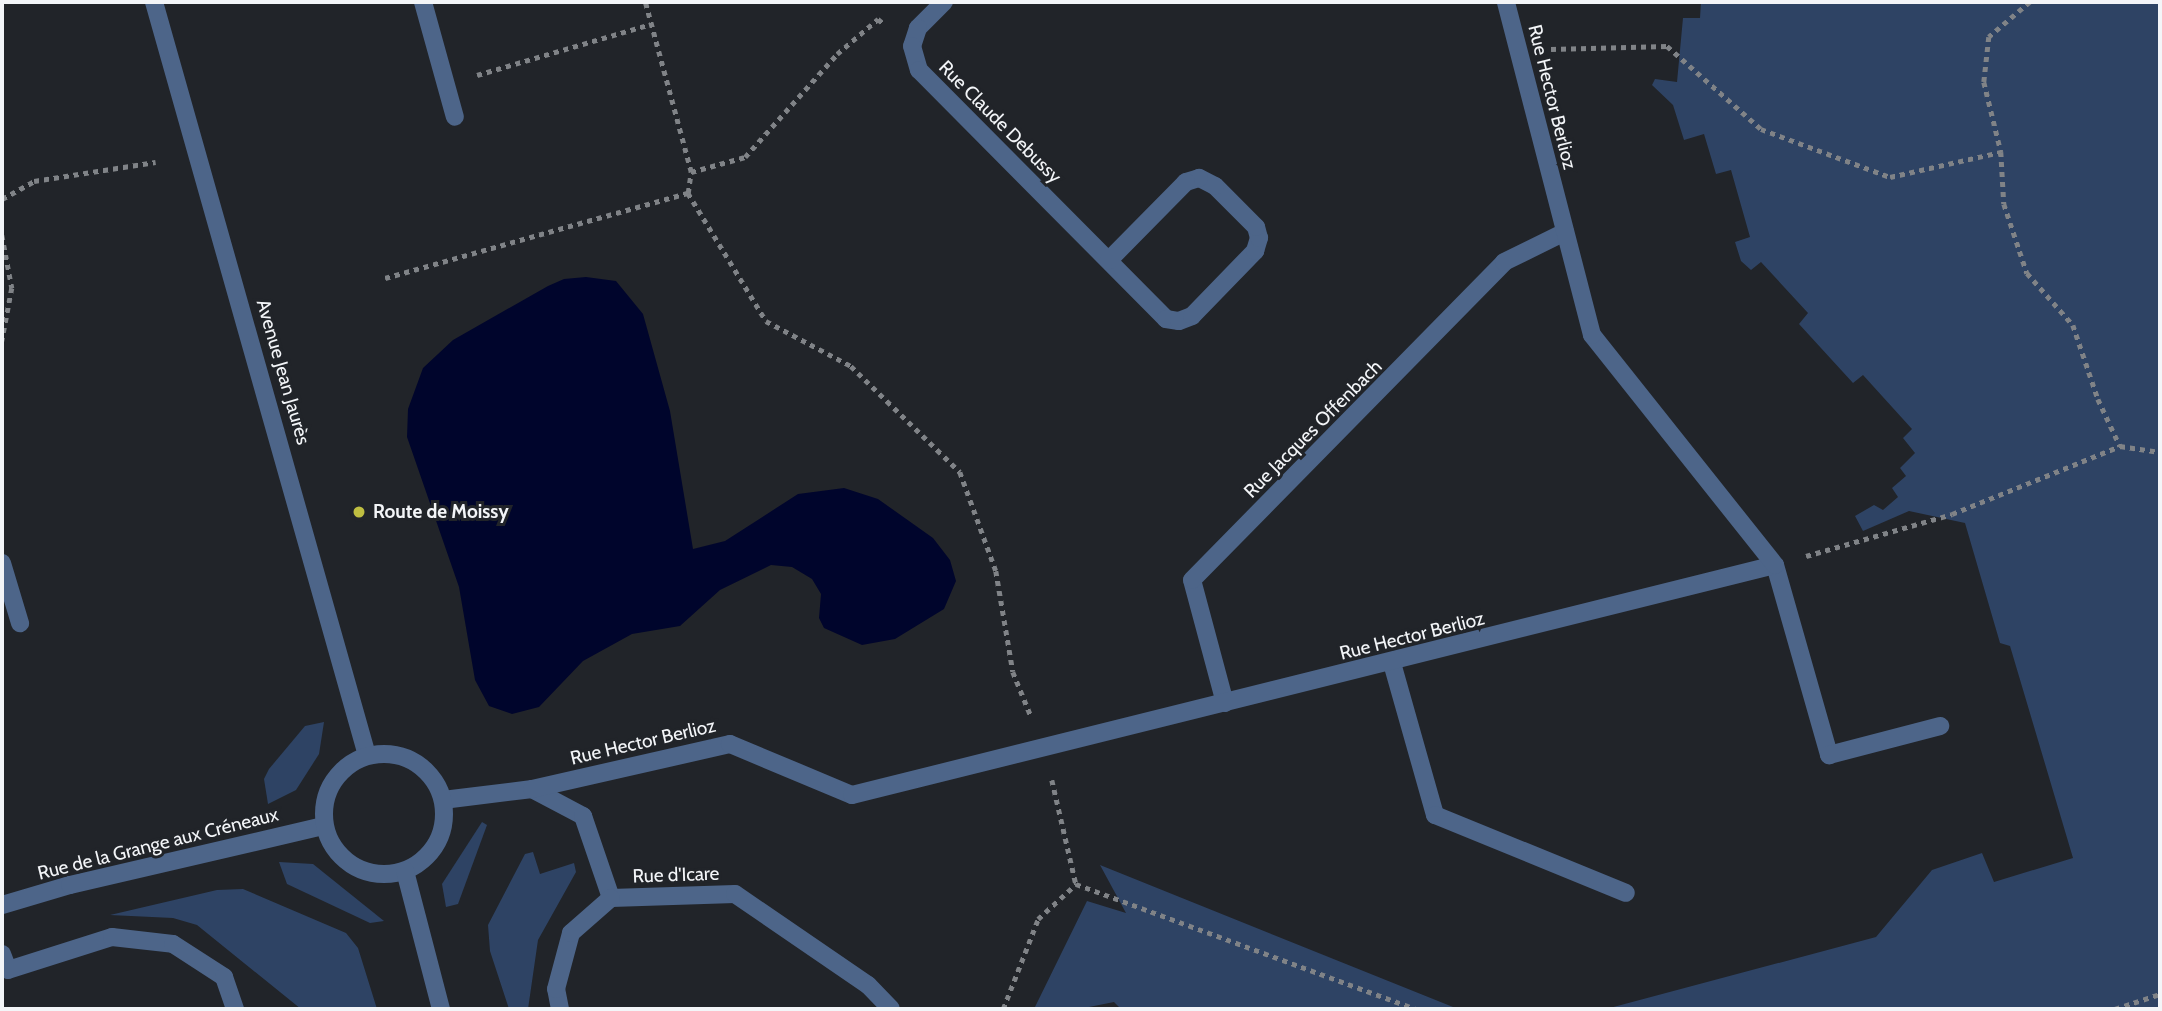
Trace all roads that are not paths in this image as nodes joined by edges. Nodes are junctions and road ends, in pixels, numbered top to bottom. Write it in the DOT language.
graph roads {
  1 [pos="154,2"];
  2 [pos="423,2"];
  3 [pos="944,2"];
  4 [pos="1506,2"];
  5 [pos="455,117"];
  6 [pos="1565,232"];
  7 [pos="1109,260"];
  8 [pos="2,563"];
  9 [pos="1775,565"];
  10 [pos="20,623"];
  11 [pos="1392,663"];
  12 [pos="1225,704"];
  13 [pos="1940,726"];
  14 [pos="367,755"];
  15 [pos="531,789"];
  16 [pos="443,800"];
  17 [pos="324,826"];
  18 [pos="405,871"];
  19 [pos="1626,893"];
  20 [pos="611,898"];
  21 [pos="2,905"];
  22 [pos="2,954"];
  23 [pos="235,1009"];
  24 [pos="442,1009"];
  25 [pos="560,1009"];
  26 [pos="891,1009"];
  1 -- 14 [label="street, Avenue Jean Jaurès"];
  2 -- 5 [label="street"];
  3 -- 7 [label="street, Rue Claude Debussy"];
  4 -- 6 [label="street, Rue Hector Berlioz"];
  6 -- 9 [label="street, Rue Hector Berlioz"];
  6 -- 12 [label="street, Rue Jacques Offenbach"];
  7 -- 7 [label="street, Rue Claude Debussy"];
  8 -- 10 [label="street"];
  9 -- 11 [label="street, Rue Hector Berlioz"];
  9 -- 13 [label="street"];
  11 -- 12 [label="street, Rue Hector Berlioz"];
  11 -- 19 [label="street"];
  12 -- 15 [label="street, Rue Hector Berlioz"];
  14 -- 16 [label="street"];
  14 -- 17 [label="street"];
  15 -- 16 [label="street, Rue Hector Berlioz"];
  15 -- 20 [label="street, Rue d'Icare"];
  16 -- 18 [label="street"];
  17 -- 18 [label="street"];
  17 -- 21 [label="street, Rue de la Grange aux Créneaux"];
  18 -- 24 [label="street"];
  20 -- 25 [label="street"];
  20 -- 26 [label="street, Rue d'Icare"];
  22 -- 23 [label="street"];
}
